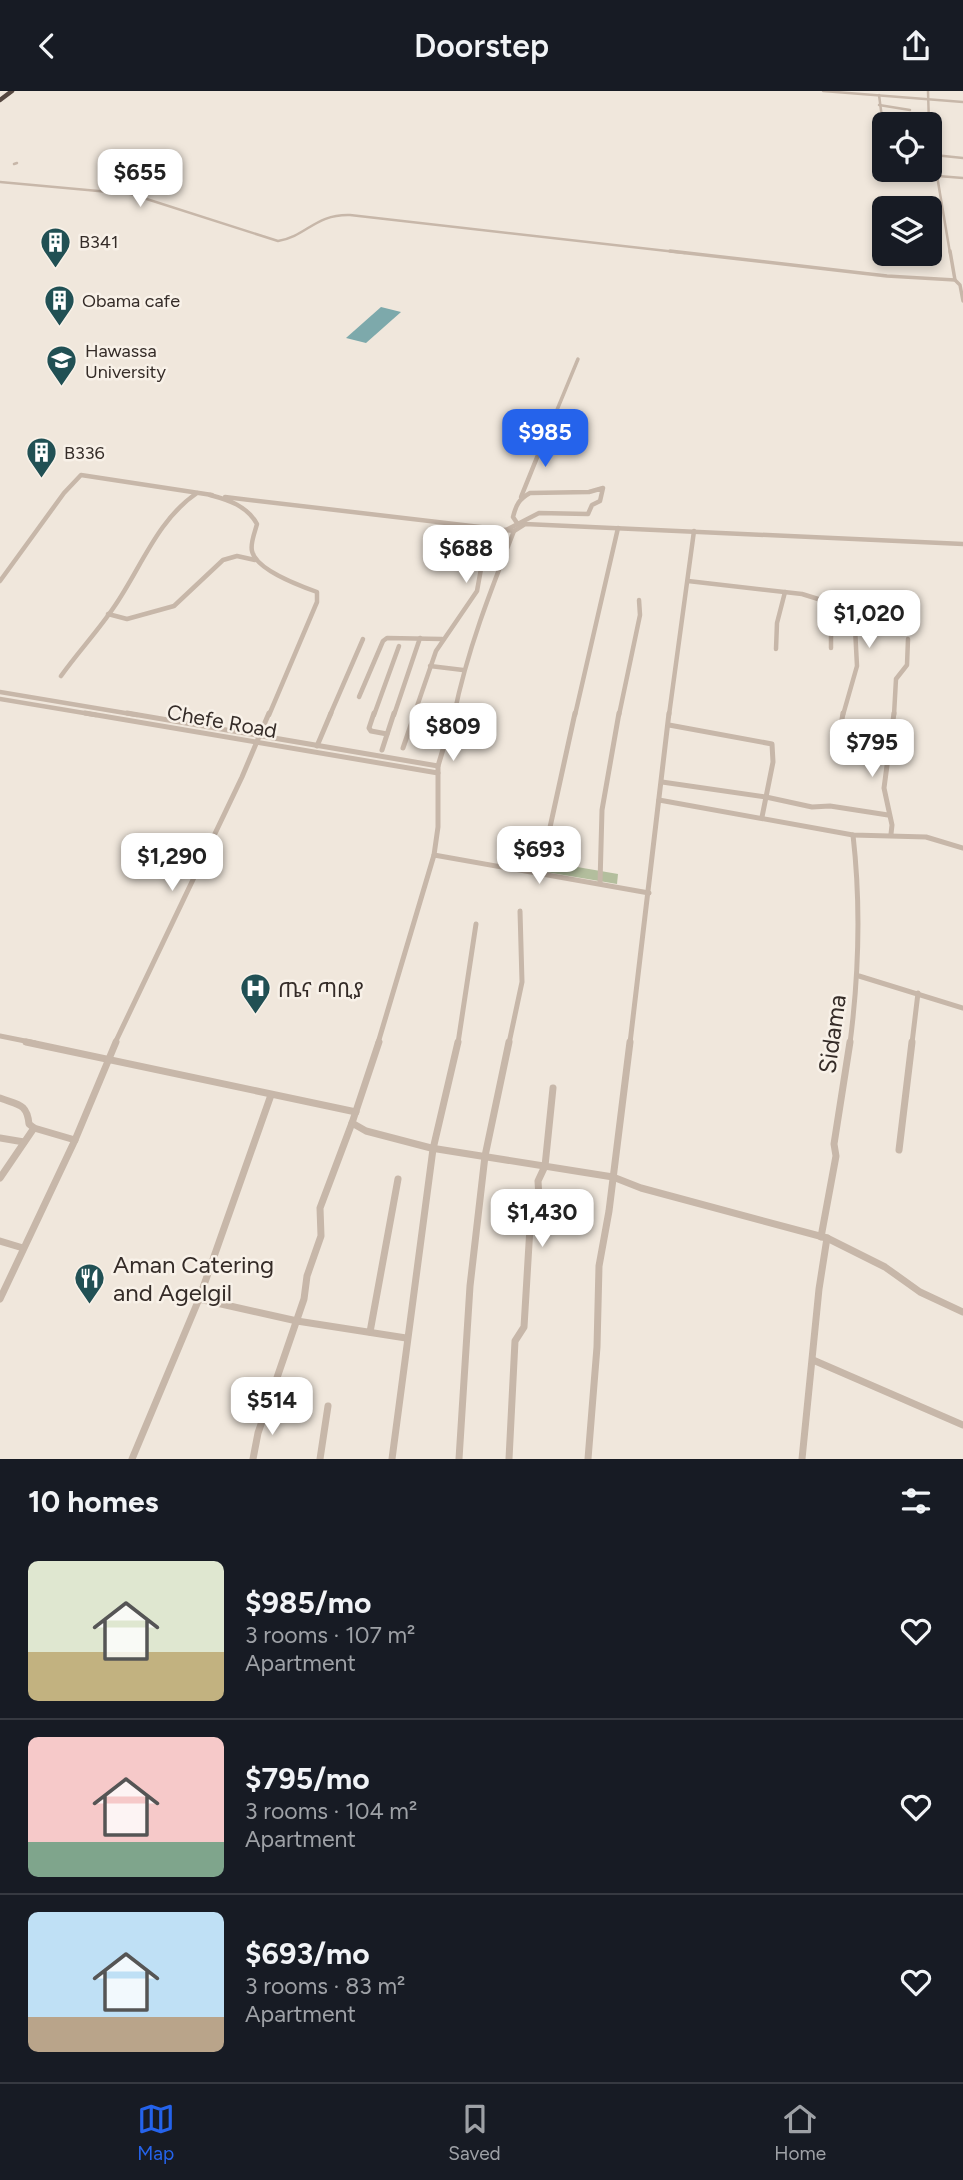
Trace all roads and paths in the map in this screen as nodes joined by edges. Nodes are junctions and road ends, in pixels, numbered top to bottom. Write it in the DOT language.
graph roads {
  1 [pos="10,91"];
  2 [pos="823,91"];
  3 [pos="928,91"];
  4 [pos="879,95"];
  5 [pos="0,98"];
  6 [pos="928,98"];
  7 [pos="963,102"];
  8 [pos="879,105"];
  9 [pos="910,110"];
  10 [pos="880,112"];
  11 [pos="928,112"];
  12 [pos="942,156"];
  13 [pos="963,158"];
  14 [pos="942,176"];
  15 [pos="963,178"];
  16 [pos="0,182"];
  17 [pos="938,182"];
  18 [pos="955,280"];
  19 [pos="963,301"];
  20 [pos="578,359"];
  21 [pos="197,493"];
  22 [pos="210,495"];
  23 [pos="521,497"];
  24 [pos="517,523"];
  25 [pos="618,527"];
  26 [pos="488,530"];
  27 [pos="502,531"];
  28 [pos="514,531"];
  29 [pos="694,531"];
  30 [pos="963,544"];
  31 [pos="255,560"];
  32 [pos="0,581"];
  33 [pos="688,581"];
  34 [pos="785,593"];
  35 [pos="639,600"];
  36 [pos="831,603"];
  37 [pos="108,614"];
  38 [pos="420,638"];
  39 [pos="363,639"];
  40 [pos="442,639"];
  41 [pos="908,639"];
  42 [pos="399,646"];
  43 [pos="831,648"];
  44 [pos="776,649"];
  45 [pos="430,666"];
  46 [pos="463,670"];
  47 [pos="61,676"];
  48 [pos="0,692"];
  49 [pos="359,697"];
  50 [pos="0,699"];
  51 [pos="669,725"];
  52 [pos="840,733"];
  53 [pos="387,734"];
  54 [pos="257,739"];
  55 [pos="317,745"];
  56 [pos="402,748"];
  57 [pos="382,750"];
  58 [pos="314,752"];
  59 [pos="438,769"];
  60 [pos="662,782"];
  61 [pos="766,797"];
  62 [pos="659,800"];
  63 [pos="888,815"];
  64 [pos="762,817"];
  65 [pos="891,834"];
  66 [pos="853,835"];
  67 [pos="963,848"];
  68 [pos="434,855"];
  69 [pos="540,873"];
  70 [pos="600,883"];
  71 [pos="649,893"];
  72 [pos="520,911"];
  73 [pos="475,924"];
  74 [pos="859,976"];
  75 [pos="918,993"];
  76 [pos="963,1008"];
  77 [pos="0,1036"];
  78 [pos="108,1059"];
  79 [pos="553,1088"];
  80 [pos="271,1095"];
  81 [pos="0,1098"];
  82 [pos="356,1112"];
  83 [pos="352,1123"];
  84 [pos="34,1128"];
  85 [pos="0,1138"];
  86 [pos="75,1140"];
  87 [pos="24,1142"];
  88 [pos="433,1149"];
  89 [pos="899,1150"];
  90 [pos="485,1156"];
  91 [pos="545,1166"];
  92 [pos="613,1177"];
  93 [pos="0,1178"];
  94 [pos="398,1179"];
  95 [pos="824,1238"];
  96 [pos="0,1241"];
  97 [pos="23,1248"];
  98 [pos="0,1299"];
  99 [pos="199,1299"];
  100 [pos="963,1311"];
  101 [pos="297,1321"];
  102 [pos="370,1332"];
  103 [pos="406,1338"];
  104 [pos="813,1360"];
  105 [pos="328,1406"];
  106 [pos="963,1425"];
  107 [pos="132,1459"];
  108 [pos="253,1459"];
  109 [pos="320,1459"];
  110 [pos="392,1459"];
  111 [pos="459,1459"];
  112 [pos="509,1459"];
  113 [pos="588,1459"];
  114 [pos="802,1459"];
  1 -- 5 [label="highway"];
  2 -- 4 [label="street"];
  3 -- 6 [label="street"];
  4 -- 6 [label="street"];
  4 -- 8 [label="street"];
  6 -- 7 [label="street"];
  6 -- 11 [label="street"];
  8 -- 9 [label="street"];
  8 -- 10 [label="street"];
  12 -- 13 [label="street"];
  14 -- 15 [label="street"];
  16 -- 18 [label="street"];
  17 -- 18 [label="street"];
  18 -- 19 [label="street"];
  20 -- 23 [label="street"];
  21 -- 22 [label="street"];
  21 -- 32 [label="street"];
  21 -- 37 [label="street"];
  22 -- 26 [label="street"];
  22 -- 31 [label="street"];
  23 -- 24 [label="street"];
  23 -- 24 [label="street"];
  24 -- 27 [label="street"];
  25 -- 28 [label="street"];
  25 -- 29 [label="street"];
  25 -- 69 [label="street"];
  26 -- 27 [label="street"];
  26 -- 40 [label="street"];
  27 -- 28 [label="street"];
  28 -- 46 [label="street"];
  29 -- 30 [label="street"];
  29 -- 33 [label="street"];
  31 -- 37 [label="street"];
  31 -- 54 [label="street"];
  33 -- 34 [label="street"];
  33 -- 51 [label="street"];
  34 -- 36 [label="street"];
  34 -- 44 [label="street"];
  35 -- 70 [label="street"];
  36 -- 43 [label="street"];
  36 -- 52 [label="street"];
  37 -- 47 [label="street"];
  38 -- 40 [label="street"];
  38 -- 49 [label="street"];
  38 -- 53 [label="street"];
  39 -- 55 [label="street"];
  40 -- 45 [label="street"];
  41 -- 63 [label="street"];
  42 -- 53 [label="street"];
  45 -- 46 [label="street"];
  45 -- 56 [label="street"];
  46 -- 59 [label="street"];
  48 -- 54 [label="street, Chefe Road"];
  50 -- 54 [label="street, Chefe Road"];
  51 -- 60 [label="street"];
  51 -- 61 [label="street"];
  53 -- 57 [label="street"];
  54 -- 55 [label="street, Chefe Road"];
  54 -- 58 [label="street, Chefe Road"];
  54 -- 78 [label="street"];
  55 -- 58 [label="street"];
  55 -- 59 [label="street, Chefe Road"];
  58 -- 59 [label="street, Chefe Road"];
  59 -- 68 [label="street"];
  60 -- 61 [label="street"];
  60 -- 62 [label="street"];
  61 -- 63 [label="street"];
  61 -- 64 [label="street"];
  62 -- 64 [label="street"];
  62 -- 71 [label="street"];
  63 -- 65 [label="street"];
  64 -- 66 [label="street"];
  65 -- 66 [label="street"];
  65 -- 67 [label="street"];
  66 -- 74 [label="street, Sidama"];
  68 -- 69 [label="street"];
  68 -- 82 [label="street"];
  69 -- 70 [label="street"];
  70 -- 71 [label="street"];
  71 -- 92 [label="street"];
  72 -- 90 [label="street"];
  73 -- 88 [label="street"];
  74 -- 75 [label="street"];
  74 -- 95 [label="street, Sidama"];
  75 -- 76 [label="street"];
  75 -- 89 [label="street"];
  77 -- 78 [label="street"];
  78 -- 80 [label="street"];
  78 -- 86 [label="street"];
  79 -- 91 [label="street"];
  80 -- 82 [label="street"];
  80 -- 99 [label="street"];
  81 -- 84 [label="street"];
  82 -- 83 [label="street"];
  83 -- 88 [label="street"];
  83 -- 101 [label="street"];
  84 -- 86 [label="street"];
  84 -- 87 [label="street"];
  85 -- 87 [label="street"];
  86 -- 97 [label="street"];
  87 -- 93 [label="street"];
  88 -- 90 [label="street"];
  88 -- 103 [label="street"];
  90 -- 91 [label="street"];
  90 -- 111 [label="street"];
  91 -- 92 [label="street"];
  91 -- 112 [label="street"];
  92 -- 95 [label="street"];
  92 -- 113 [label="street"];
  94 -- 102 [label="street"];
  95 -- 100 [label="street"];
  95 -- 104 [label="street, Sidama"];
  96 -- 97 [label="street"];
  97 -- 98 [label="street"];
  99 -- 101 [label="street"];
  99 -- 107 [label="street"];
  101 -- 102 [label="street"];
  101 -- 108 [label="street"];
  102 -- 103 [label="street"];
  103 -- 110 [label="street"];
  104 -- 106 [label="street"];
  104 -- 114 [label="street, Sidama"];
  105 -- 109 [label="street"];
}
